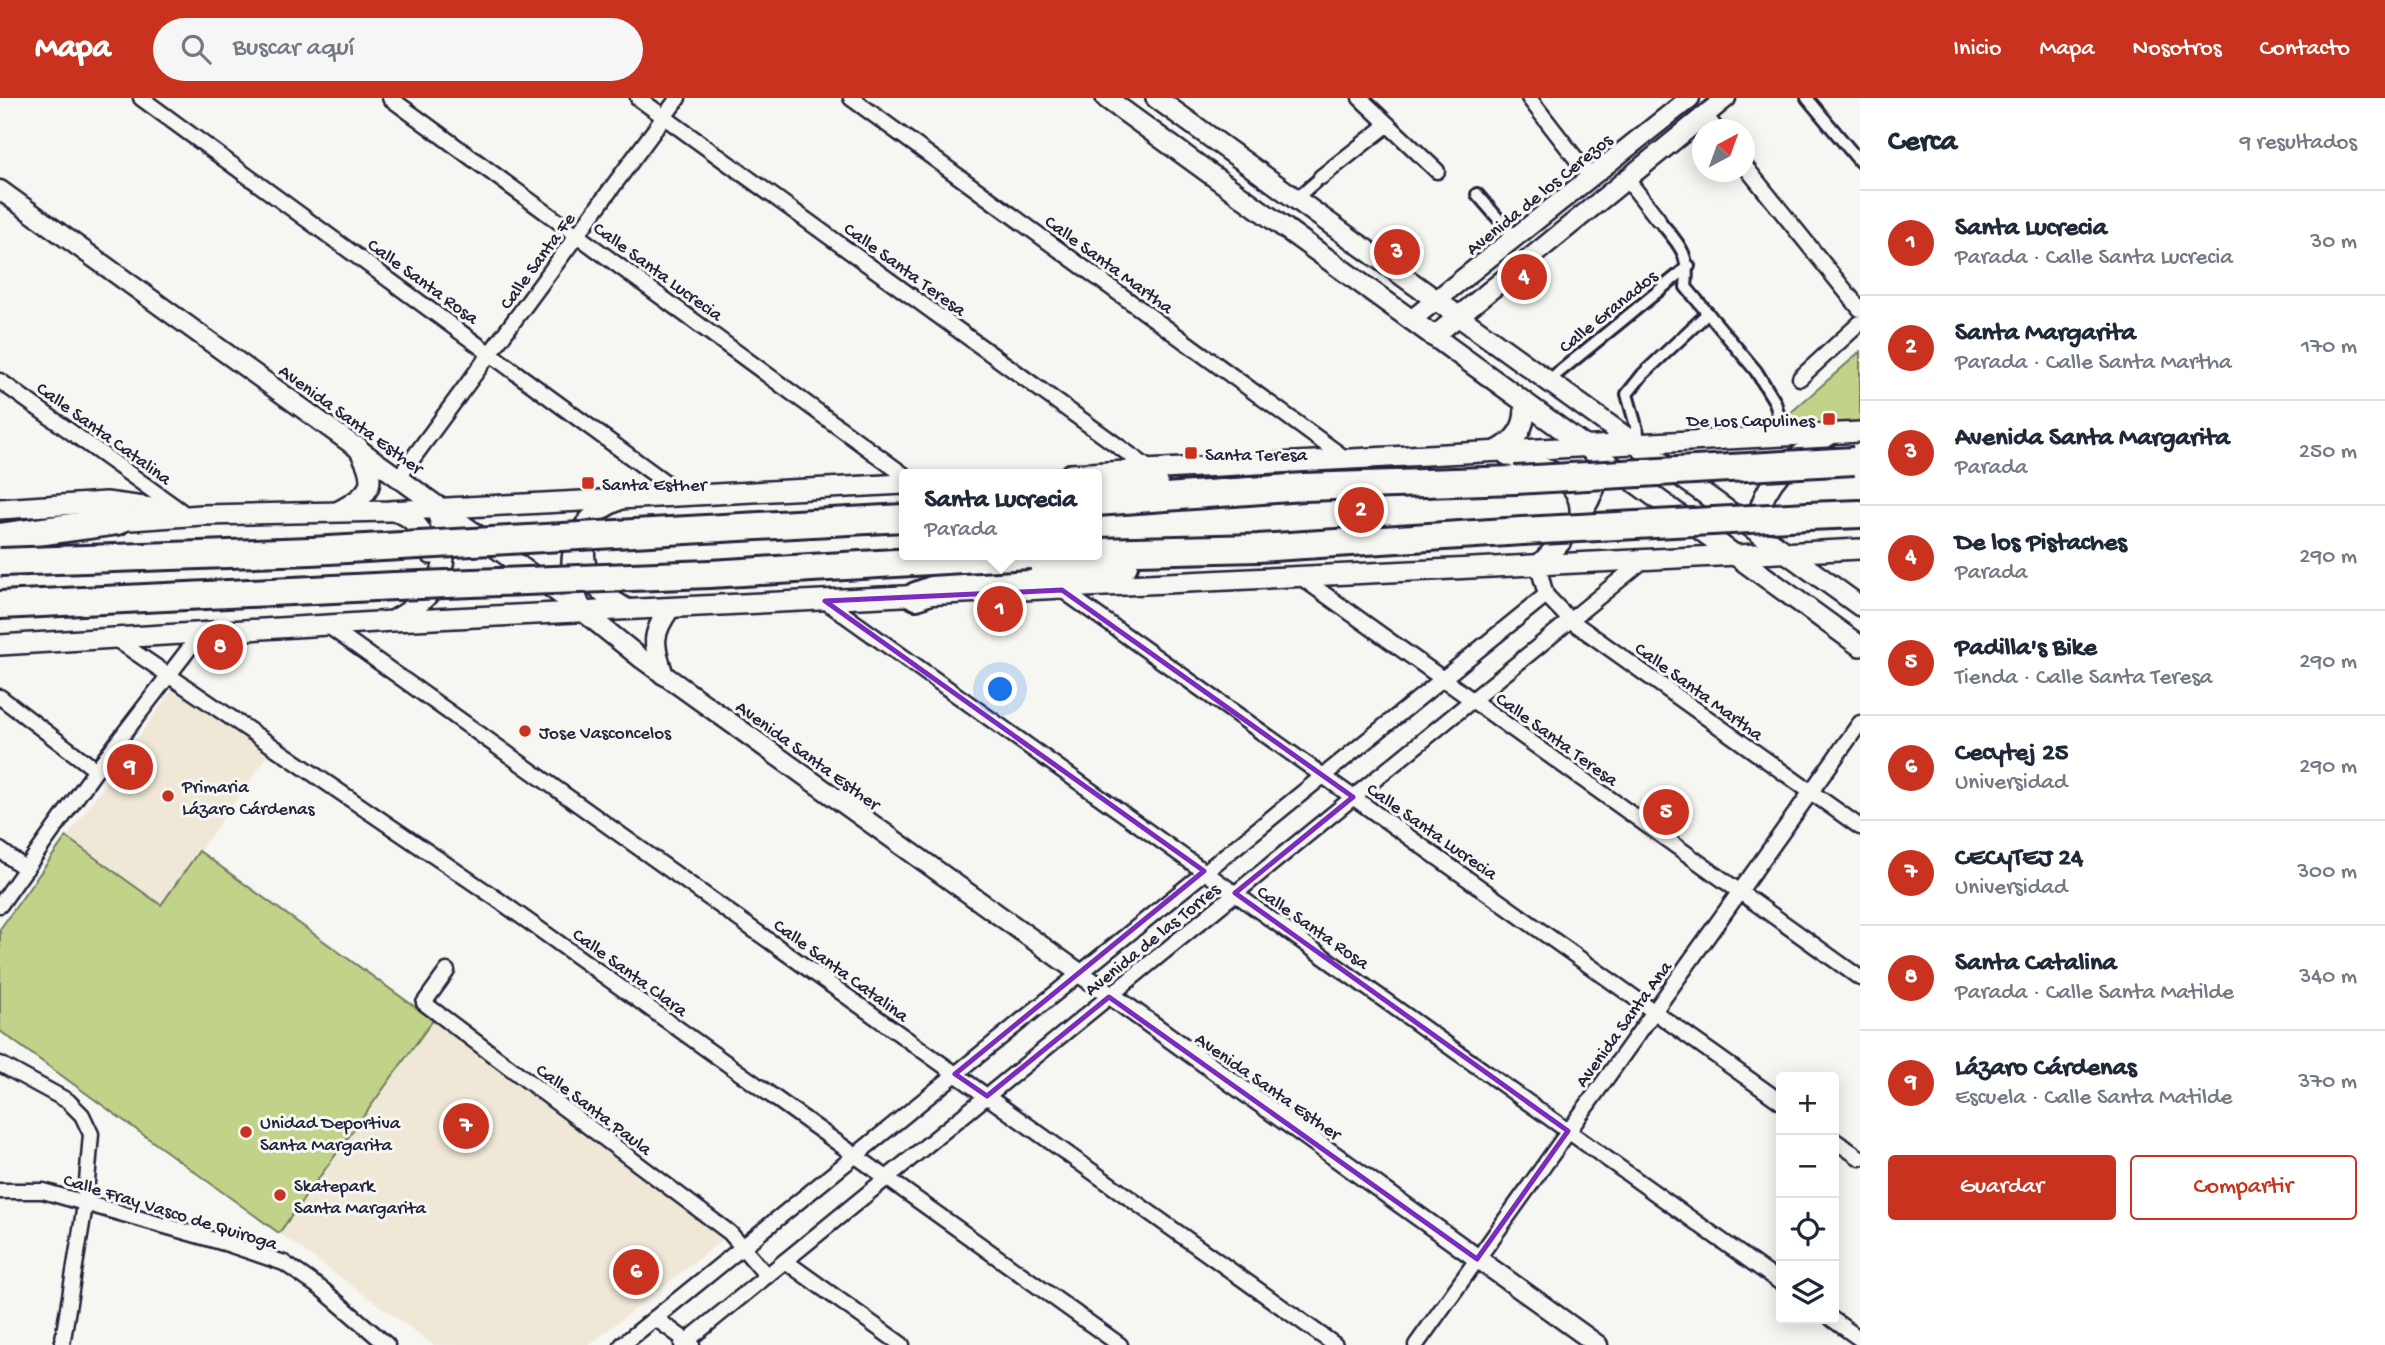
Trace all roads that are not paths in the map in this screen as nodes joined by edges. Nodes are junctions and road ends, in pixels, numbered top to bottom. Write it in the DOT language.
graph roads {
  1 [pos="141,98"];
  2 [pos="390,98"];
  3 [pos="638,98"];
  4 [pos="678,98"];
  5 [pos="851,98"];
  6 [pos="1106,98"];
  7 [pos="1156,98"];
  8 [pos="1360,98"];
  9 [pos="1529,98"];
  10 [pos="1726,98"];
  11 [pos="1807,98"];
  12 [pos="1680,101"];
  13 [pos="1705,115"];
  14 [pos="664,117"];
  15 [pos="1708,119"];
  16 [pos="1386,126"];
  17 [pos="1638,140"];
  18 [pos="1652,158"];
  19 [pos="1860,162"];
  20 [pos="1437,171"];
  21 [pos="1321,177"];
  22 [pos="1755,177"];
  23 [pos="1591,178"];
  24 [pos="1626,178"];
  25 [pos="0,190"];
  26 [pos="1477,194"];
  27 [pos="1296,199"];
  28 [pos="1658,219"];
  29 [pos="578,235"];
  30 [pos="1515,238"];
  31 [pos="1689,266"];
  32 [pos="1436,300"];
  33 [pos="1860,309"];
  34 [pos="1708,313"];
  35 [pos="1458,316"];
  36 [pos="1411,320"];
  37 [pos="1860,323"];
  38 [pos="1433,337"];
  39 [pos="492,353"];
  40 [pos="1800,378"];
  41 [pos="0,380"];
  42 [pos="1548,381"];
  43 [pos="1524,402"];
  44 [pos="1590,411"];
  45 [pos="1860,432"];
  46 [pos="1832,433"];
  47 [pos="1784,436"];
  48 [pos="1638,444"];
  49 [pos="358,447"];
  50 [pos="1597,450"];
  51 [pos="1496,451"];
  52 [pos="1346,459"];
  53 [pos="1857,461"];
  54 [pos="1151,470"];
  55 [pos="899,471"];
  56 [pos="1102,472"];
  57 [pos="1779,475"];
  58 [pos="399,477"];
  59 [pos="899,484"];
  60 [pos="1304,487"];
  61 [pos="1102,494"];
  62 [pos="1102,494"];
  63 [pos="684,496"];
  64 [pos="621,499"];
  65 [pos="435,506"];
  66 [pos="0,509"];
  67 [pos="389,511"];
  68 [pos="337,512"];
  69 [pos="1860,514"];
  70 [pos="187,516"];
  71 [pos="899,518"];
  72 [pos="1579,518"];
  73 [pos="117,521"];
  74 [pos="586,523"];
  75 [pos="1756,530"];
  76 [pos="0,537"];
  77 [pos="1223,548"];
  78 [pos="1860,549"];
  79 [pos="1107,551"];
  80 [pos="1794,552"];
  81 [pos="1758,554"];
  82 [pos="1735,555"];
  83 [pos="946,560"];
  84 [pos="1644,560"];
  85 [pos="0,562"];
  86 [pos="1538,566"];
  87 [pos="1302,578"];
  88 [pos="1774,584"];
  89 [pos="1062,590"];
  90 [pos="430,593"];
  91 [pos="1546,595"];
  92 [pos="916,596"];
  93 [pos="825,601"];
  94 [pos="0,605"];
  95 [pos="1860,606"];
  96 [pos="670,608"];
  97 [pos="628,610"];
  98 [pos="583,612"];
  99 [pos="1570,620"];
  100 [pos="393,621"];
  101 [pos="327,625"];
  102 [pos="201,633"];
  103 [pos="114,638"];
  104 [pos="0,645"];
  105 [pos="1860,646"];
  106 [pos="663,674"];
  107 [pos="168,675"];
  108 [pos="1442,678"];
  109 [pos="0,697"];
  110 [pos="1472,700"];
  111 [pos="1860,723"];
  112 [pos="96,770"];
  113 [pos="1322,775"];
  114 [pos="1811,792"];
  115 [pos="1353,797"];
  116 [pos="1860,827"];
  117 [pos="0,850"];
  118 [pos="26,869"];
  119 [pos="1205,872"];
  120 [pos="1740,892"];
  121 [pos="1235,893"];
  122 [pos="0,905"];
  123 [pos="447,971"];
  124 [pos="1078,974"];
  125 [pos="1860,978"];
  126 [pos="1109,997"];
  127 [pos="1654,1011"];
  128 [pos="0,1064"];
  129 [pos="955,1074"];
  130 [pos="986,1096"];
  131 [pos="1776,1098"];
  132 [pos="1569,1131"];
  133 [pos="1839,1143"];
  134 [pos="855,1155"];
  135 [pos="1860,1158"];
  136 [pos="887,1178"];
  137 [pos="0,1191"];
  138 [pos="85,1205"];
  139 [pos="742,1245"];
  140 [pos="1477,1259"];
  141 [pos="785,1261"];
  142 [pos="767,1276"];
  143 [pos="1776,1279"];
  144 [pos="655,1318"];
  145 [pos="1839,1324"];
  146 [pos="1860,1339"];
  147 [pos="687,1344"];
  148 [pos="62,1345"];
  149 [pos="387,1345"];
  150 [pos="622,1345"];
  151 [pos="902,1345"];
  152 [pos="1120,1345"];
  153 [pos="1335,1345"];
  154 [pos="1416,1345"];
  155 [pos="1598,1345"];
  1 -- 39 [label="street, Calle Santa Rosa"];
  2 -- 29 [label="street, Calle Santa Lucrecia"];
  3 -- 14 [label="street, Calle Santa Teresa"];
  4 -- 14 [label="street, Calle Santa Fe"];
  5 -- 52 [label="street, Calle Santa Martha"];
  6 -- 36 [label="main road"];
  7 -- 27 [label="main road"];
  8 -- 16 [label="street"];
  9 -- 23 [label="street"];
  10 -- 13 [label="street"];
  11 -- 19 [label="street"];
  12 -- 17 [label="street, Avenida de los Cerezos"];
  13 -- 15 [label="street"];
  13 -- 18 [label="street"];
  14 -- 29 [label="street, Calle Santa Fe"];
  14 -- 54 [label="street, Calle Santa Teresa"];
  16 -- 20 [label="street"];
  16 -- 21 [label="street"];
  17 -- 18 [label="street"];
  17 -- 23 [label="street, Avenida de los Cerezos"];
  18 -- 24 [label="street"];
  21 -- 27 [label="street"];
  22 -- 33 [label="street"];
  23 -- 30 [label="street, Avenida de los Cerezos"];
  24 -- 28 [label="street"];
  24 -- 35 [label="street"];
  25 -- 49 [label="street, Avenida Santa Esther"];
  26 -- 30 [label="street"];
  27 -- 32 [label="main road"];
  28 -- 31 [label="street"];
  29 -- 39 [label="street, Calle Santa Fe"];
  29 -- 55 [label="street, Calle Santa Lucrecia"];
  30 -- 32 [label="street, Avenida de los Cerezos"];
  31 -- 34 [label="street"];
  31 -- 42 [label="street, Calle Granados"];
  32 -- 35 [label="main road"];
  32 -- 36 [label="street, Avenida de los Cerezos"];
  34 -- 47 [label="street"];
  34 -- 48 [label="street"];
  35 -- 38 [label="street"];
  35 -- 42 [label="main road"];
  36 -- 38 [label="main road"];
  37 -- 40 [label="street"];
  38 -- 43 [label="main road"];
  39 -- 58 [label="street, Calle Santa Fe"];
  39 -- 63 [label="street, Calle Santa Rosa"];
  41 -- 70 [label="street, Calle Santa Catalina"];
  42 -- 44 [label="main road"];
  43 -- 50 [label="main road"];
  43 -- 51 [label="main road"];
  44 -- 48 [label="main road"];
  44 -- 50 [label="main road"];
  45 -- 46 [label="main road"];
  46 -- 47 [label="main road"];
  46 -- 57 [label="main road"];
  47 -- 48 [label="main road"];
  48 -- 50 [label="main road"];
  48 -- 75 [label="main road"];
  49 -- 58 [label="street, Avenida Santa Esther"];
  49 -- 68 [label="main road"];
  50 -- 51 [label="main road"];
  50 -- 72 [label="main road"];
  50 -- 82 [label="main road"];
  51 -- 52 [label="main road"];
  51 -- 72 [label="main road"];
  52 -- 54 [label="main road"];
  53 -- 60 [label="highway, bridge"];
  54 -- 56 [label="main road"];
  57 -- 75 [label="main road"];
  57 -- 80 [label="main road"];
  58 -- 65 [label="street, Avenida Santa Esther"];
  59 -- 63 [label="main road"];
  60 -- 61 [label="highway"];
  60 -- 62 [label="highway"];
  63 -- 64 [label="main road"];
  64 -- 65 [label="main road"];
  64 -- 74 [label="main road"];
  65 -- 67 [label="main road"];
  65 -- 90 [label="main road"];
  65 -- 98 [label="street, Avenida Santa Esther"];
  66 -- 70 [label="main road"];
  67 -- 68 [label="main road"];
  67 -- 90 [label="main road"];
  68 -- 70 [label="main road"];
  69 -- 77 [label="highway, bridge"];
  70 -- 73 [label="main road"];
  71 -- 85 [label="highway, bridge"];
  72 -- 86 [label="main road"];
  73 -- 76 [label="highway"];
  74 -- 97 [label="main road"];
  74 -- 98 [label="main road"];
  75 -- 80 [label="main road"];
  75 -- 81 [label="main road"];
  77 -- 79 [label="highway"];
  77 -- 92 [label="highway"];
  78 -- 80 [label="main road"];
  80 -- 81 [label="main road"];
  80 -- 95 [label="main road"];
  81 -- 82 [label="main road"];
  81 -- 88 [label="main road"];
  82 -- 84 [label="main road"];
  82 -- 88 [label="main road"];
  83 -- 94 [label="highway, bridge"];
  84 -- 86 [label="main road"];
  84 -- 99 [label="street, Avenida de las Torres"];
  86 -- 87 [label="main road"];
  86 -- 91 [label="street, Calle Santa Martha"];
  87 -- 89 [label="main road"];
  87 -- 108 [label="street, Calle Santa Teresa"];
  88 -- 105 [label="main road"];
  89 -- 92 [label="main road"];
  89 -- 113 [label="street, Calle Santa Lucrecia"];
  90 -- 100 [label="main road"];
  91 -- 99 [label="street, Calle Santa Martha"];
  91 -- 108 [label="street, Avenida de las Torres"];
  92 -- 93 [label="main road"];
  93 -- 96 [label="main road"];
  93 -- 119 [label="street, Calle Santa Rosa"];
  96 -- 97 [label="main road"];
  96 -- 106 [label="main road"];
  97 -- 98 [label="main road"];
  98 -- 100 [label="main road"];
  98 -- 106 [label="street, Avenida Santa Esther"];
  99 -- 110 [label="street, Avenida de las Torres"];
  99 -- 114 [label="street, Calle Santa Martha"];
  100 -- 101 [label="main road"];
  101 -- 102 [label="main road"];
  101 -- 129 [label="street, Calle Santa Catalina"];
  102 -- 103 [label="main road"];
  102 -- 107 [label="street"];
  103 -- 104 [label="main road"];
  103 -- 107 [label="street, Calle Santa Clara"];
  106 -- 124 [label="street, Avenida Santa Esther"];
  107 -- 112 [label="street"];
  107 -- 134 [label="street, Calle Santa Clara"];
  108 -- 110 [label="street, Calle Santa Teresa"];
  108 -- 113 [label="street, Avenida de las Torres"];
  109 -- 112 [label="street"];
  110 -- 115 [label="street, Avenida de las Torres"];
  110 -- 120 [label="street, Calle Santa Teresa"];
  111 -- 114 [label="street, Avenida Santa Ana"];
  112 -- 118 [label="street"];
  113 -- 115 [label="street, Calle Santa Lucrecia"];
  113 -- 119 [label="street, Avenida de las Torres"];
  114 -- 116 [label="street, Calle Santa Martha"];
  114 -- 120 [label="street, Avenida Santa Ana"];
  115 -- 121 [label="street, Avenida de las Torres"];
  115 -- 127 [label="street, Calle Santa Lucrecia"];
  117 -- 118 [label="street"];
  118 -- 122 [label="street"];
  119 -- 121 [label="street, Calle Santa Rosa"];
  119 -- 124 [label="street, Avenida de las Torres"];
  120 -- 125 [label="street, Calle Santa Teresa"];
  120 -- 127 [label="street, Avenida Santa Ana"];
  121 -- 126 [label="street, Avenida de las Torres"];
  121 -- 132 [label="street, Calle Santa Rosa"];
  123 -- 139 [label="street, Calle Santa Paula"];
  124 -- 126 [label="street, Avenida Santa Esther"];
  124 -- 129 [label="street, Avenida de las Torres"];
  126 -- 130 [label="street, Avenida de las Torres"];
  126 -- 140 [label="street, Avenida Santa Esther"];
  127 -- 131 [label="street, Calle Santa Lucrecia"];
  127 -- 132 [label="street, Avenida Santa Ana"];
  128 -- 138 [label="street"];
  129 -- 130 [label="street, Calle Santa Catalina"];
  129 -- 134 [label="street, Avenida de las Torres"];
  130 -- 136 [label="street, Avenida de las Torres"];
  130 -- 153 [label="street, Calle Santa Catalina"];
  132 -- 140 [label="street, Avenida Santa Ana"];
  132 -- 143 [label="street, Calle Santa Rosa"];
  133 -- 135 [label="street"];
  134 -- 136 [label="street, Calle Santa Clara"];
  134 -- 139 [label="street, Avenida de las Torres"];
  136 -- 141 [label="street, Avenida de las Torres"];
  136 -- 152 [label="street, Calle Santa Clara"];
  137 -- 138 [label="street, Calle Fray Vasco de Quiroga"];
  138 -- 148 [label="street"];
  138 -- 149 [label="street, Calle Fray Vasco de Quiroga"];
  139 -- 142 [label="street, Calle Santa Paula"];
  139 -- 144 [label="street, Avenida de las Torres"];
  140 -- 154 [label="street, Avenida Santa Ana"];
  140 -- 155 [label="street, Avenida Santa Esther"];
  141 -- 142 [label="street, Avenida de las Torres"];
  141 -- 151 [label="street"];
  142 -- 147 [label="street, Avenida de las Torres"];
  144 -- 147 [label="street"];
  144 -- 150 [label="street, Avenida de las Torres"];
  145 -- 146 [label="street"];
}
